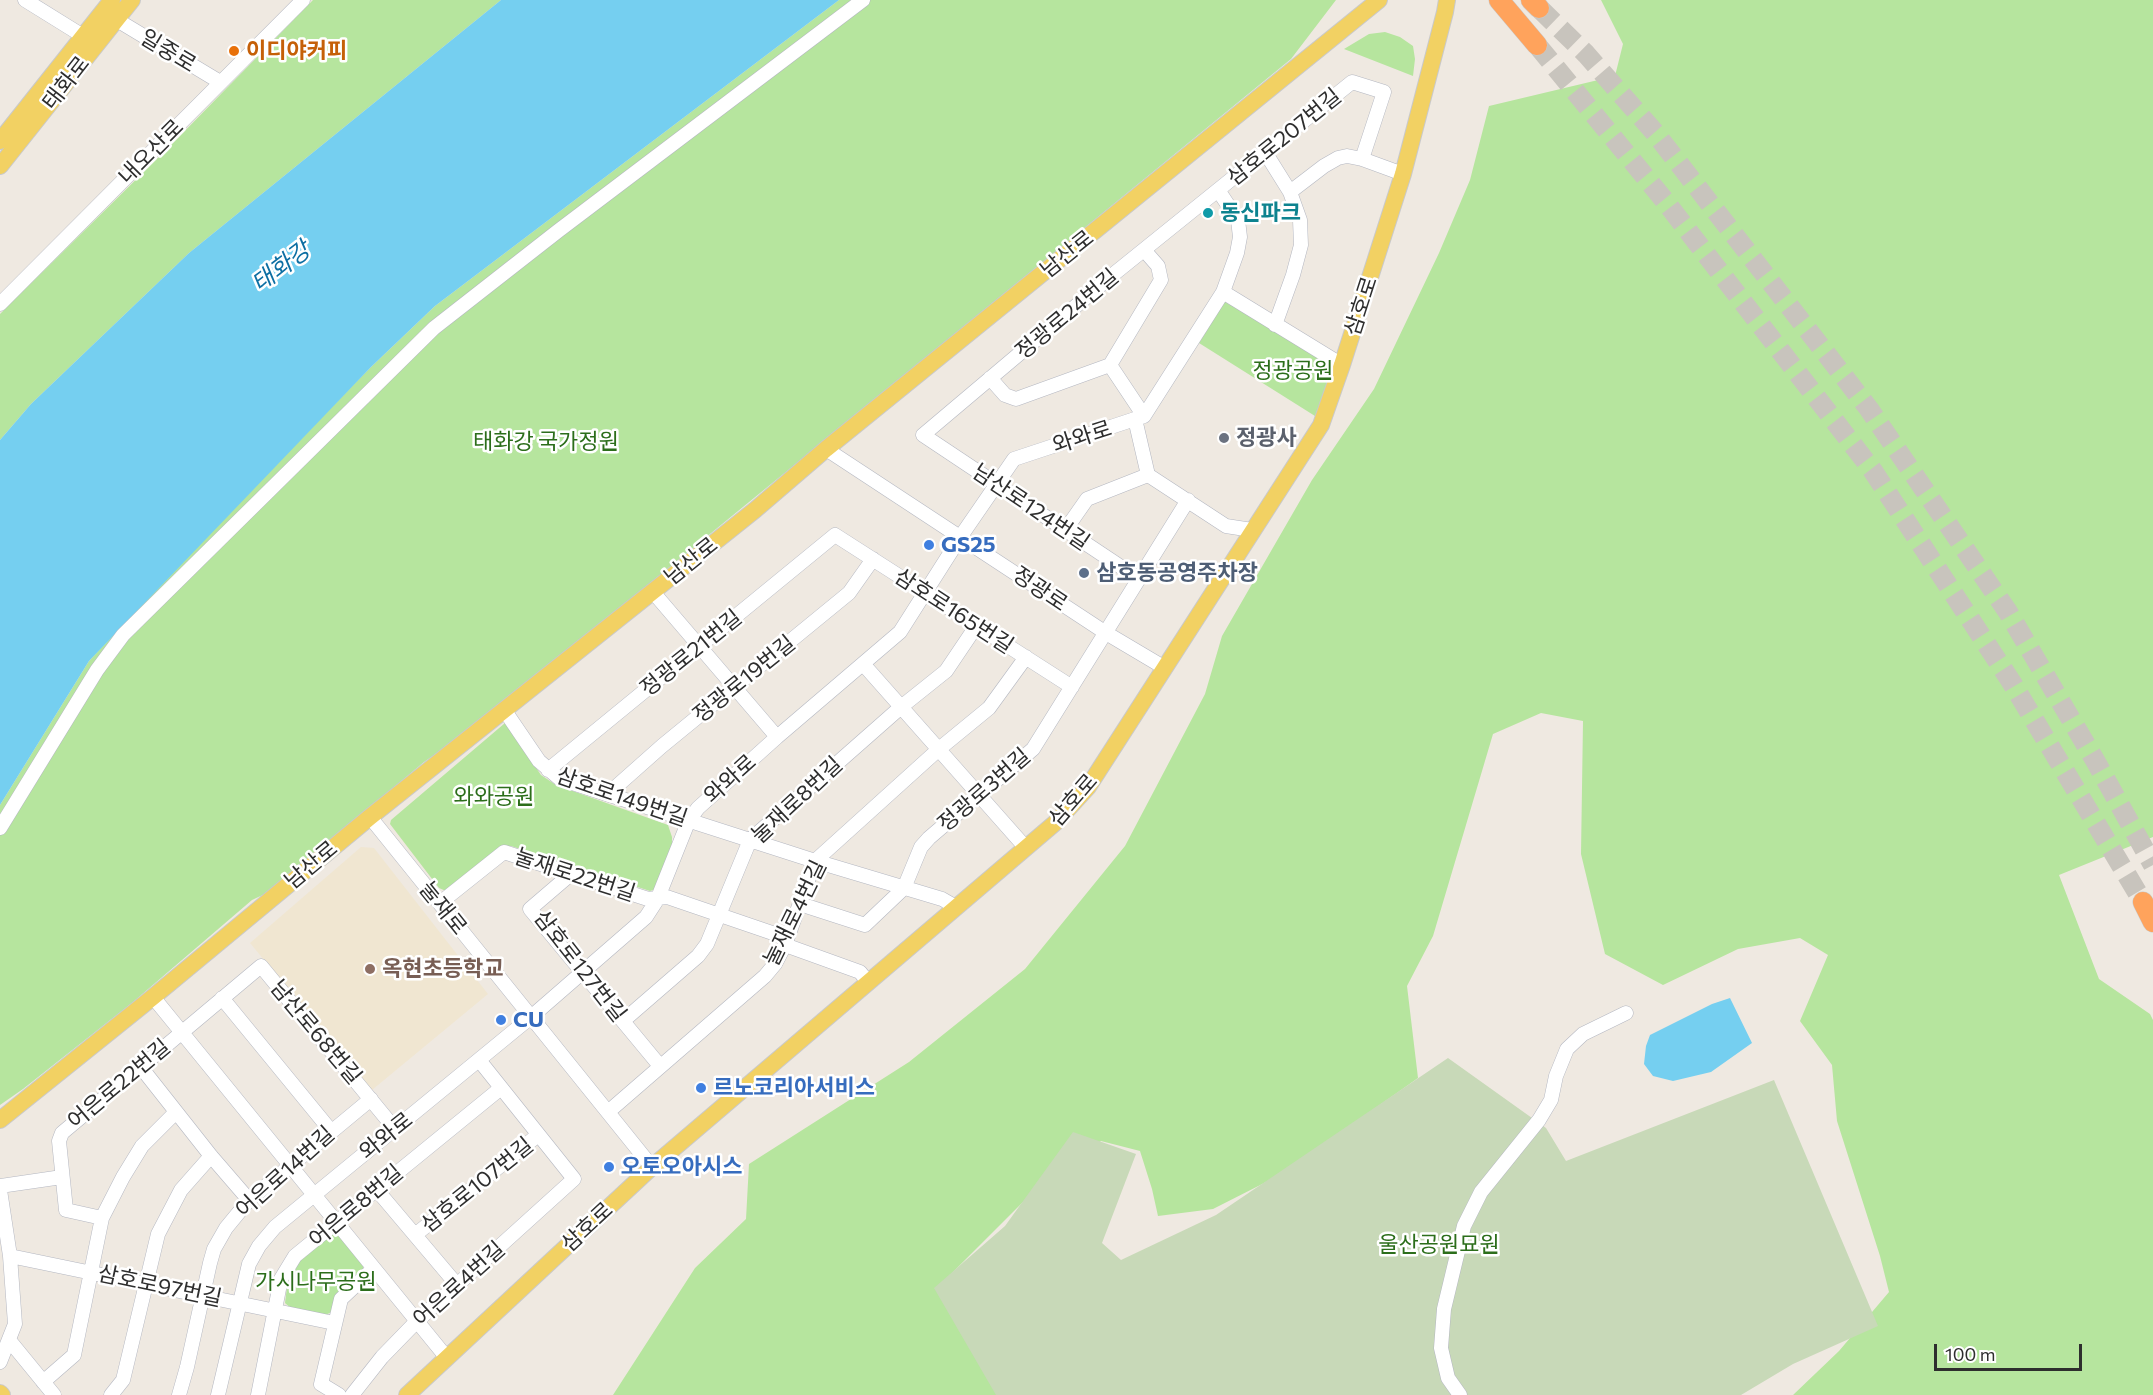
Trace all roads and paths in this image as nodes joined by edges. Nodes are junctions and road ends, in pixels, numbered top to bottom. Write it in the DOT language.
graph roads {
  1 [pos="25,0"];
  2 [pos="112,0"];
  3 [pos="132,0"];
  4 [pos="303,0"];
  5 [pos="863,0"];
  6 [pos="1379,0"];
  7 [pos="1447,0"];
  8 [pos="1499,0"];
  9 [pos="117,20"];
  10 [pos="83,36"];
  11 [pos="1537,45"];
  12 [pos="220,82"];
  13 [pos="0,141"];
  14 [pos="1264,152"];
  15 [pos="1362,159"];
  16 [pos="0,166"];
  17 [pos="1403,174"];
  18 [pos="1218,190"];
  19 [pos="1290,192"];
  20 [pos="1144,249"];
  21 [pos="1223,292"];
  22 [pos="0,304"];
  23 [pos="1275,325"];
  24 [pos="1110,365"];
  25 [pos="1342,365"];
  26 [pos="990,378"];
  27 [pos="1139,418"];
  28 [pos="923,435"];
  29 [pos="826,449"];
  30 [pos="1148,475"];
  31 [pos="996,483"];
  32 [pos="1188,500"];
  33 [pos="1066,530"];
  34 [pos="1252,530"];
  35 [pos="835,535"];
  36 [pos="961,536"];
  37 [pos="873,559"];
  38 [pos="1139,579"];
  39 [pos="652,592"];
  40 [pos="926,593"];
  41 [pos="976,626"];
  42 [pos="1106,633"];
  43 [pos="699,646"];
  44 [pos="1026,657"];
  45 [pos="864,665"];
  46 [pos="1165,668"];
  47 [pos="734,687"];
  48 [pos="1072,687"];
  49 [pos="901,707"];
  50 [pos="505,711"];
  51 [pos="777,737"];
  52 [pos="939,749"];
  53 [pos="548,770"];
  54 [pos="609,793"];
  55 [pos="978,794"];
  56 [pos="370,817"];
  57 [pos="689,820"];
  58 [pos="0,828"];
  59 [pos="750,840"];
  60 [pos="1026,848"];
  61 [pos="815,861"];
  62 [pos="572,873"];
  63 [pos="904,888"];
  64 [pos="657,900"];
  65 [pos="2143,902"];
  66 [pos="440,903"];
  67 [pos="800,904"];
  68 [pos="956,907"];
  69 [pos="720,916"];
  70 [pos="2153,922"];
  71 [pos="786,941"];
  72 [pos="261,966"];
  73 [pos="582,973"];
  74 [pos="868,982"];
  75 [pos="153,997"];
  76 [pos="222,998"];
  77 [pos="1626,1013"];
  78 [pos="531,1017"];
  79 [pos="623,1021"];
  80 [pos="182,1032"];
  81 [pos="479,1060"];
  82 [pos="140,1066"];
  83 [pos="660,1066"];
  84 [pos="501,1088"];
  85 [pos="370,1099"];
  86 [pos="176,1112"];
  87 [pos="608,1112"];
  88 [pos="0,1120"];
  89 [pos="395,1129"];
  90 [pos="331,1131"];
  91 [pos="538,1135"];
  92 [pos="211,1156"];
  93 [pos="290,1165"];
  94 [pos="652,1167"];
  95 [pos="62,1177"];
  96 [pos="0,1186"];
  97 [pos="376,1189"];
  98 [pos="0,1190"];
  99 [pos="314,1195"];
  100 [pos="249,1200"];
  101 [pos="102,1218"];
  102 [pos="336,1222"];
  103 [pos="415,1235"];
  104 [pos="10,1256"];
  105 [pos="373,1269"];
  106 [pos="90,1272"];
  107 [pos="146,1283"];
  108 [pos="458,1286"];
  109 [pos="202,1295"];
  110 [pos="238,1302"];
  111 [pos="276,1311"];
  112 [pos="416,1322"];
  113 [pos="334,1323"];
  114 [pos="9,1340"];
  115 [pos="447,1358"];
  116 [pos="0,1362"];
  117 [pos="43,1382"];
  118 [pos="54,1395"];
  119 [pos="111,1395"];
  120 [pos="179,1395"];
  121 [pos="218,1395"];
  122 [pos="258,1395"];
  123 [pos="339,1395"];
  124 [pos="352,1395"];
  125 [pos="407,1395"];
  126 [pos="1460,1395"];
  1 -- 10 [label="street"];
  2 -- 10 [label="main road, 태화로"];
  3 -- 9 [label="main road, 태화로"];
  4 -- 12 [label="street, 내오산로"];
  5 -- 58 [label="street"];
  6 -- 29 [label="main road, 남산로"];
  7 -- 17 [label="main road, 삼호로"];
  8 -- 11 [label="highway"];
  9 -- 12 [label="street, 일중로"];
  9 -- 16 [label="main road, 태화로"];
  10 -- 13 [label="main road, 태화로"];
  12 -- 22 [label="street, 내오산로"];
  14 -- 15 [label="street, 삼호로207번길"];
  14 -- 18 [label="street, 삼호로207번길"];
  14 -- 19 [label="street"];
  15 -- 17 [label="street, 삼호로207번길"];
  15 -- 19 [label="street, 삼호로207번길"];
  17 -- 25 [label="main road, 삼호로"];
  18 -- 20 [label="street, 정광로24번길"];
  18 -- 21 [label="street"];
  19 -- 23 [label="street"];
  20 -- 24 [label="street, 정광로24번길"];
  20 -- 26 [label="street, 정광로24번길"];
  21 -- 23 [label="street"];
  21 -- 27 [label="street"];
  23 -- 25 [label="street"];
  24 -- 26 [label="street, 정광로24번길"];
  24 -- 27 [label="street"];
  25 -- 34 [label="main road, 삼호로"];
  26 -- 28 [label="street, 정광로24번길"];
  27 -- 30 [label="street"];
  27 -- 31 [label="street, 와와로"];
  28 -- 31 [label="street, 남산로124번길"];
  29 -- 36 [label="street, 정광로"];
  29 -- 39 [label="main road, 남산로"];
  30 -- 32 [label="street"];
  30 -- 33 [label="street"];
  31 -- 33 [label="street, 남산로124번길"];
  31 -- 36 [label="street, 와와로"];
  32 -- 34 [label="street"];
  32 -- 38 [label="street, 정광로3번길"];
  33 -- 38 [label="street, 남산로124번길"];
  34 -- 46 [label="main road, 삼호로"];
  35 -- 37 [label="street, 삼호로165번길"];
  35 -- 43 [label="street, 정광로21번길"];
  36 -- 40 [label="street, 와와로"];
  36 -- 42 [label="street, 정광로"];
  37 -- 40 [label="street, 삼호로165번길"];
  37 -- 47 [label="street, 정광로19번길"];
  38 -- 42 [label="street, 정광로3번길"];
  39 -- 43 [label="street"];
  39 -- 50 [label="main road, 남산로"];
  40 -- 41 [label="street, 삼호로165번길"];
  40 -- 45 [label="street, 와와로"];
  41 -- 44 [label="street, 삼호로165번길"];
  41 -- 49 [label="street, 눌재로8번길"];
  42 -- 46 [label="street, 정광로"];
  42 -- 48 [label="street, 정광로3번길"];
  43 -- 47 [label="street"];
  43 -- 53 [label="street, 정광로21번길"];
  44 -- 48 [label="street, 삼호로165번길"];
  44 -- 52 [label="street, 눌재로4번길"];
  45 -- 49 [label="street"];
  45 -- 51 [label="street, 와와로"];
  46 -- 60 [label="main road, 삼호로"];
  47 -- 51 [label="street"];
  47 -- 54 [label="street, 정광로19번길"];
  48 -- 55 [label="street, 정광로3번길"];
  49 -- 52 [label="street"];
  49 -- 59 [label="street, 눌재로8번길"];
  50 -- 53 [label="street, 삼호로149번길"];
  50 -- 56 [label="main road, 남산로"];
  51 -- 57 [label="street, 와와로"];
  52 -- 55 [label="street"];
  52 -- 61 [label="street, 눌재로4번길"];
  53 -- 54 [label="street, 삼호로149번길"];
  54 -- 57 [label="street, 삼호로149번길"];
  55 -- 60 [label="street"];
  55 -- 63 [label="street, 정광로3번길"];
  56 -- 66 [label="street, 눌재로"];
  56 -- 75 [label="main road, 남산로"];
  57 -- 59 [label="street, 삼호로149번길"];
  57 -- 64 [label="street, 와와로"];
  59 -- 61 [label="street, 삼호로149번길"];
  59 -- 69 [label="street, 눌재로8번길"];
  60 -- 68 [label="main road, 삼호로"];
  61 -- 63 [label="street, 삼호로149번길"];
  61 -- 67 [label="street, 눌재로4번길"];
  62 -- 64 [label="street, 눌재로22번길"];
  62 -- 66 [label="street, 눌재로22번길"];
  62 -- 73 [label="street, 삼호로127번길"];
  63 -- 67 [label="street"];
  63 -- 68 [label="street, 삼호로149번길"];
  64 -- 69 [label="street, 눌재로22번길"];
  64 -- 73 [label="street, 와와로"];
  65 -- 70 [label="highway"];
  66 -- 78 [label="street, 눌재로"];
  67 -- 71 [label="street, 눌재로4번길"];
  68 -- 74 [label="main road, 삼호로"];
  69 -- 71 [label="street, 눌재로22번길"];
  69 -- 79 [label="street, 눌재로8번길"];
  71 -- 74 [label="street, 눌재로22번길"];
  71 -- 83 [label="street, 눌재로4번길"];
  72 -- 76 [label="street, 어은로22번길"];
  72 -- 85 [label="street, 남산로68번길"];
  73 -- 78 [label="street, 와와로"];
  73 -- 79 [label="street, 삼호로127번길"];
  74 -- 94 [label="main road, 삼호로"];
  75 -- 80 [label="street"];
  75 -- 88 [label="main road, 남산로"];
  76 -- 80 [label="street, 어은로22번길"];
  76 -- 90 [label="street"];
  77 -- 126 [label="street"];
  78 -- 81 [label="street, 와와로"];
  78 -- 87 [label="street, 눌재로"];
  79 -- 83 [label="street, 삼호로127번길"];
  80 -- 82 [label="street, 어은로22번길"];
  80 -- 93 [label="street"];
  81 -- 84 [label="street"];
  81 -- 89 [label="street, 와와로"];
  82 -- 86 [label="street"];
  82 -- 95 [label="street, 어은로22번길"];
  83 -- 87 [label="street, 눌재로4번길"];
  84 -- 91 [label="street"];
  84 -- 97 [label="street, 어은로8번길"];
  85 -- 89 [label="street, 남산로68번길"];
  85 -- 90 [label="street, 어은로14번길"];
  86 -- 92 [label="street"];
  86 -- 101 [label="street"];
  87 -- 94 [label="street, 눌재로"];
  89 -- 99 [label="street, 와와로"];
  90 -- 93 [label="street, 어은로14번길"];
  91 -- 103 [label="street, 삼호로107번길"];
  91 -- 108 [label="street, 어은로4번길"];
  92 -- 100 [label="street"];
  92 -- 107 [label="street"];
  93 -- 99 [label="street"];
  93 -- 100 [label="street, 어은로14번길"];
  94 -- 115 [label="main road, 삼호로"];
  95 -- 96 [label="street"];
  95 -- 101 [label="street, 어은로22번길"];
  97 -- 102 [label="street, 어은로8번길"];
  97 -- 103 [label="street, 삼호로107번길"];
  98 -- 104 [label="street"];
  99 -- 102 [label="street"];
  99 -- 110 [label="street, 와와로"];
  100 -- 109 [label="street, 어은로14번길"];
  101 -- 106 [label="street"];
  102 -- 105 [label="street"];
  102 -- 111 [label="street, 어은로8번길"];
  103 -- 108 [label="street, 삼호로107번길"];
  104 -- 106 [label="street, 삼호로97번길"];
  104 -- 114 [label="street"];
  105 -- 112 [label="street"];
  105 -- 113 [label="street"];
  106 -- 107 [label="street, 삼호로97번길"];
  106 -- 117 [label="street"];
  107 -- 109 [label="street, 삼호로97번길"];
  107 -- 119 [label="street"];
  108 -- 112 [label="street, 어은로4번길"];
  109 -- 110 [label="street, 삼호로97번길"];
  109 -- 120 [label="street, 어은로14번길"];
  110 -- 111 [label="street, 삼호로97번길"];
  110 -- 121 [label="street, 와와로"];
  111 -- 113 [label="street, 삼호로97번길"];
  111 -- 122 [label="street, 어은로8번길"];
  112 -- 115 [label="street"];
  112 -- 124 [label="street, 어은로4번길"];
  113 -- 123 [label="street"];
  114 -- 116 [label="street"];
  114 -- 117 [label="street"];
  115 -- 125 [label="main road, 삼호로"];
  117 -- 118 [label="street"];
}
